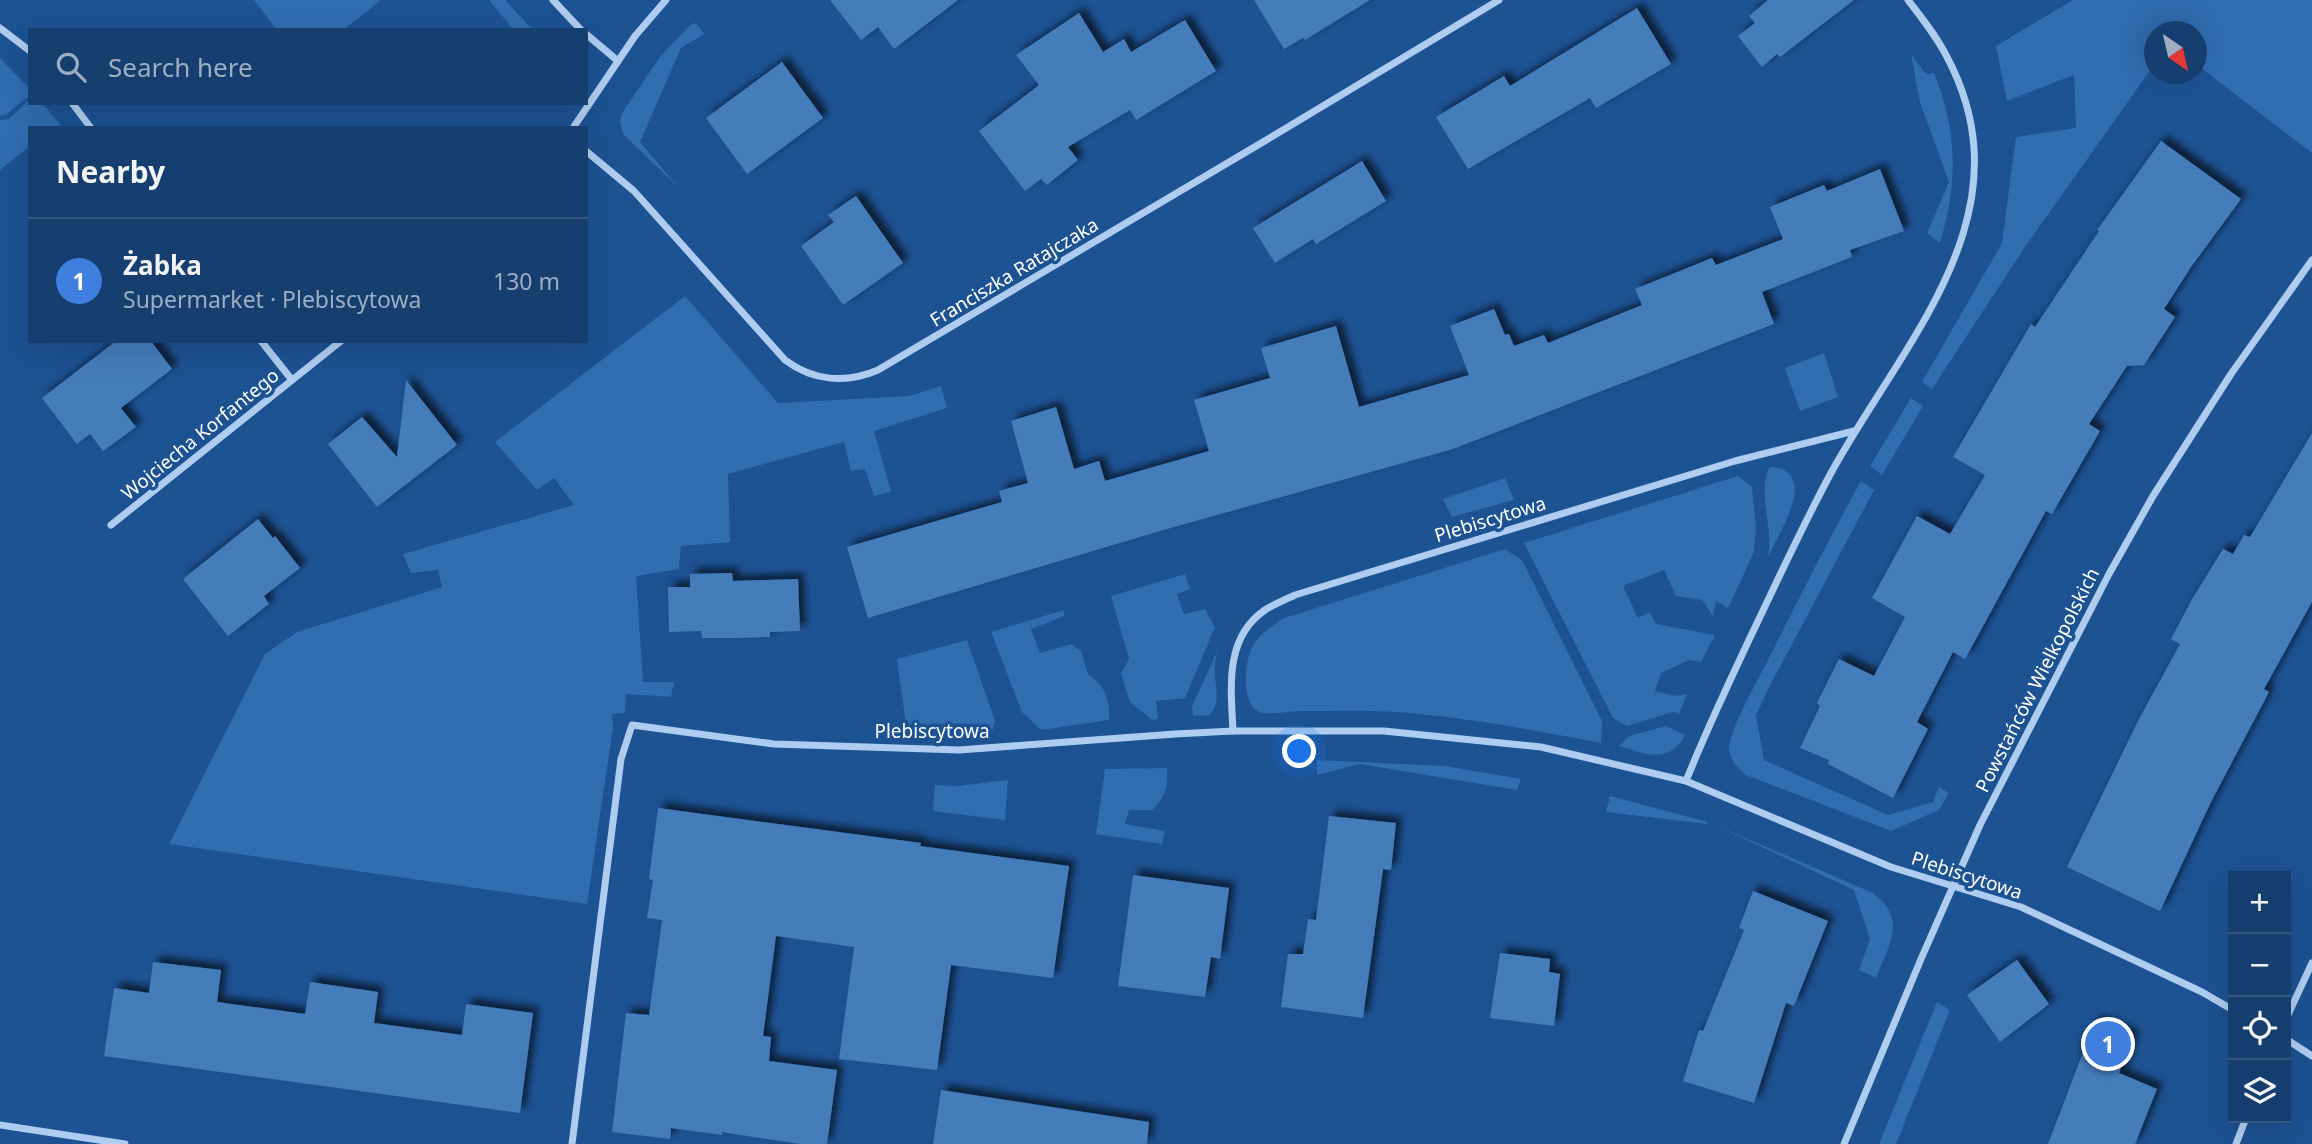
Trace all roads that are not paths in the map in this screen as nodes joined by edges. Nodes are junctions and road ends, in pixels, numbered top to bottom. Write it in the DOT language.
graph roads {
  1 [pos="553,0"];
  2 [pos="666,0"];
  3 [pos="1499,0"];
  4 [pos="1909,0"];
  5 [pos="0,28"];
  6 [pos="579,28"];
  7 [pos="588,36"];
  8 [pos="28,49"];
  9 [pos="618,61"];
  10 [pos="74,105"];
  11 [pos="89,126"];
  12 [pos="574,126"];
  13 [pos="588,153"];
  14 [pos="2312,260"];
  15 [pos="263,343"];
  16 [pos="338,343"];
  17 [pos="292,380"];
  18 [pos="1854,431"];
  19 [pos="111,525"];
  20 [pos="1233,732"];
  21 [pos="1686,780"];
  22 [pos="1952,887"];
  23 [pos="2312,963"];
  24 [pos="2228,1007"];
  25 [pos="2291,1008"];
  26 [pos="2291,1042"];
  27 [pos="2312,1056"];
  28 [pos="2244,1123"];
  29 [pos="0,1125"];
  30 [pos="125,1144"];
  31 [pos="572,1144"];
  32 [pos="1844,1144"];
  33 [pos="2236,1144"];
  1 -- 6 [label="street"];
  2 -- 9 [label="street"];
  3 -- 13 [label="street, Franciszka Ratajczaka"];
  4 -- 18 [label="street"];
  5 -- 8 [label="street"];
  7 -- 9 [label="street"];
  9 -- 12 [label="street"];
  10 -- 11 [label="street"];
  14 -- 22 [label="street, Powstańców Wielkopolskich"];
  15 -- 17 [label="street"];
  16 -- 17 [label="street, Wojciecha Korfantego"];
  17 -- 19 [label="street, Wojciecha Korfantego"];
  18 -- 20 [label="street, Plebiscytowa"];
  18 -- 21 [label="street"];
  20 -- 21 [label="street, Plebiscytowa"];
  20 -- 31 [label="street, Plebiscytowa"];
  21 -- 22 [label="street, Plebiscytowa"];
  22 -- 24 [label="street, Plebiscytowa"];
  22 -- 32 [label="street, Powstańców Wielkopolskich"];
  23 -- 25 [label="street"];
  26 -- 27 [label="street"];
  28 -- 33 [label="street"];
  29 -- 30 [label="street"];
}
